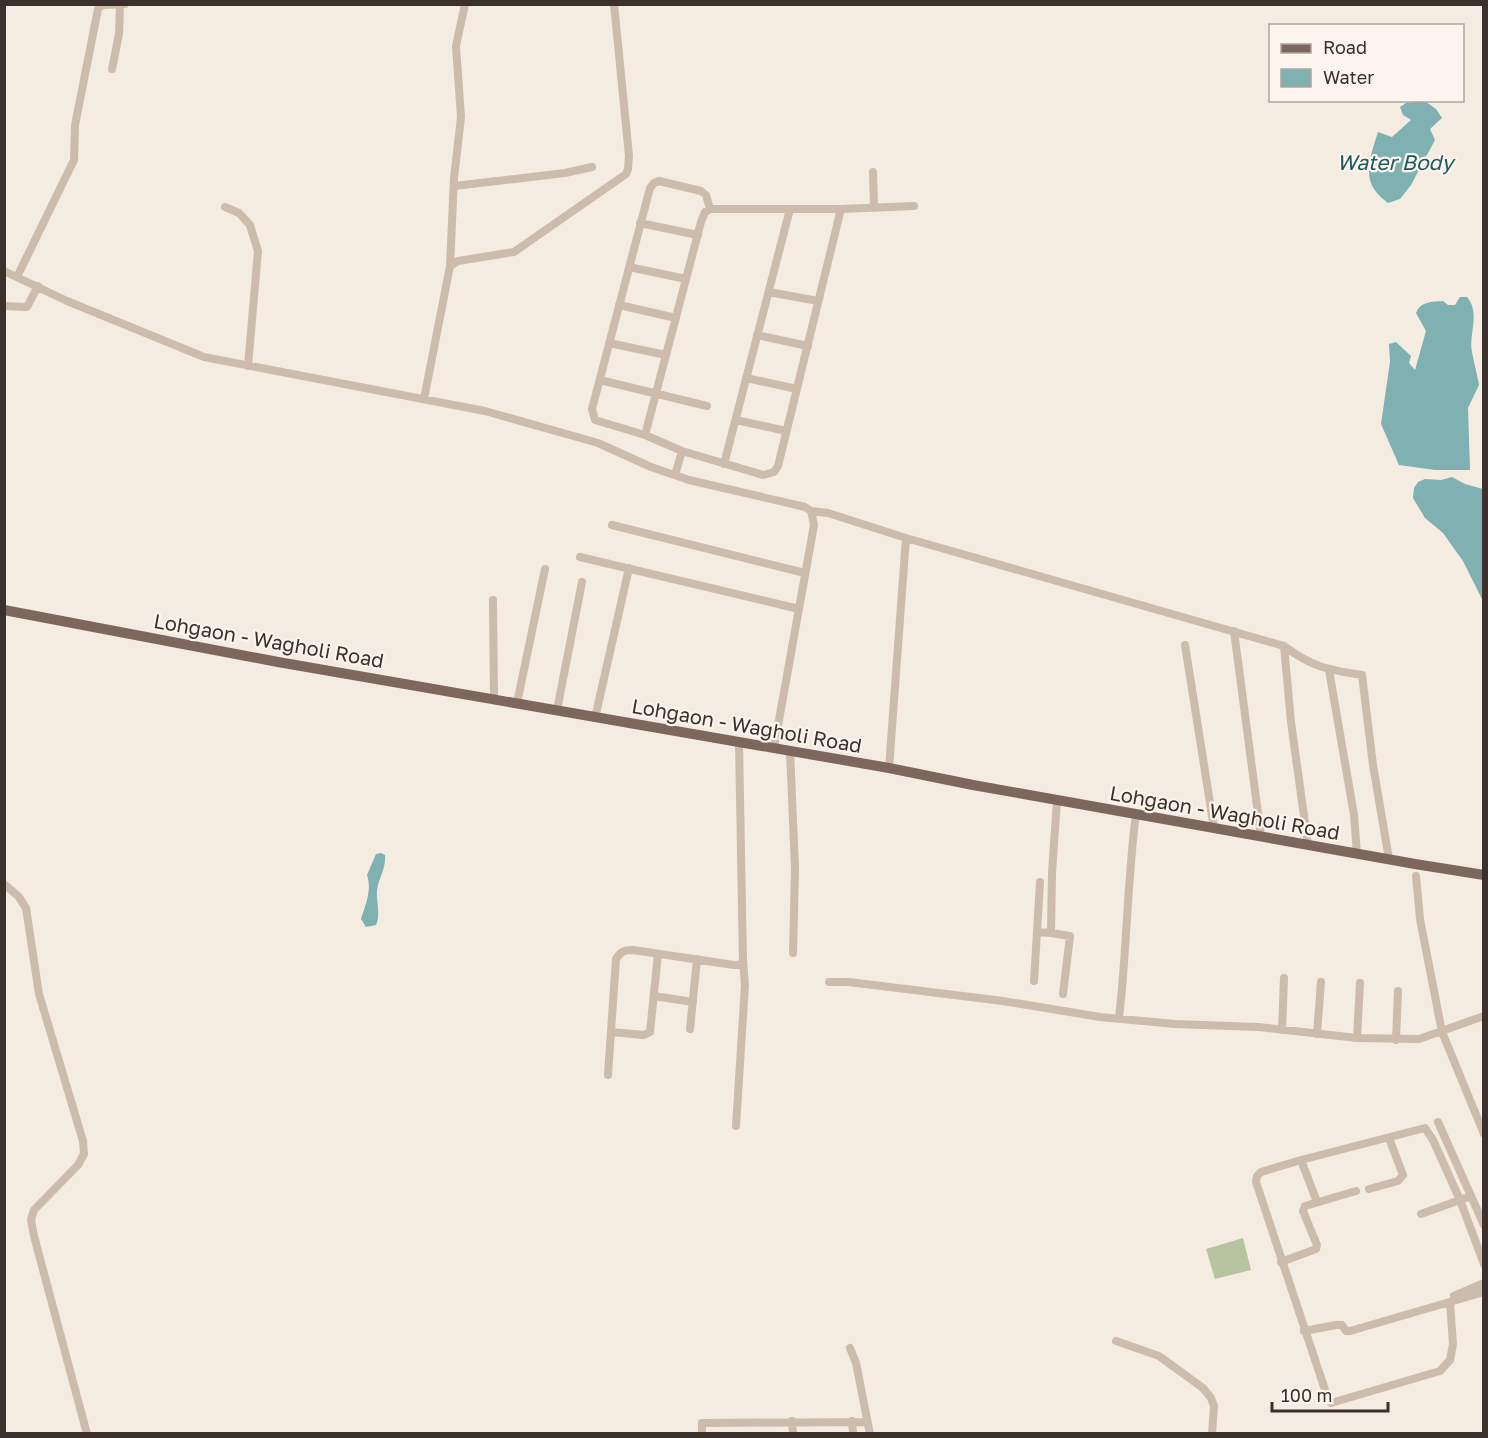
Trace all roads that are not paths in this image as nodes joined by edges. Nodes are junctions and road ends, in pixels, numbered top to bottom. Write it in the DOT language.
graph roads {
  1 [pos="125,4"];
  2 [pos="465,4"];
  3 [pos="614,4"];
  4 [pos="120,5"];
  5 [pos="112,69"];
  6 [pos="592,167"];
  7 [pos="873,172"];
  8 [pos="454,186"];
  9 [pos="914,206"];
  10 [pos="225,207"];
  11 [pos="874,208"];
  12 [pos="710,209"];
  13 [pos="790,209"];
  14 [pos="841,210"];
  15 [pos="640,223"];
  16 [pos="698,235"];
  17 [pos="450,266"];
  18 [pos="629,267"];
  19 [pos="4,271"];
  20 [pos="17,277"];
  21 [pos="686,279"];
  22 [pos="38,286"];
  23 [pos="769,292"];
  24 [pos="818,301"];
  25 [pos="619,305"];
  26 [pos="4,306"];
  27 [pos="676,318"];
  28 [pos="757,335"];
  29 [pos="609,343"];
  30 [pos="808,346"];
  31 [pos="666,355"];
  32 [pos="248,366"];
  33 [pos="746,378"];
  34 [pos="600,380"];
  35 [pos="797,389"];
  36 [pos="656,393"];
  37 [pos="424,399"];
  38 [pos="707,406"];
  39 [pos="736,420"];
  40 [pos="786,431"];
  41 [pos="645,435"];
  42 [pos="682,451"];
  43 [pos="724,464"];
  44 [pos="675,475"];
  45 [pos="811,511"];
  46 [pos="612,525"];
  47 [pos="906,538"];
  48 [pos="579,556"];
  49 [pos="629,568"];
  50 [pos="545,569"];
  51 [pos="805,573"];
  52 [pos="582,582"];
  53 [pos="493,600"];
  54 [pos="799,609"];
  55 [pos="4,610"];
  56 [pos="1234,631"];
  57 [pos="1185,645"];
  58 [pos="1284,646"];
  59 [pos="1329,670"];
  60 [pos="494,699"];
  61 [pos="517,703"];
  62 [pos="557,710"];
  63 [pos="596,718"];
  64 [pos="740,742"];
  65 [pos="774,748"];
  66 [pos="790,751"];
  67 [pos="889,768"];
  68 [pos="1057,800"];
  69 [pos="1136,814"];
  70 [pos="1214,828"];
  71 [pos="1261,837"];
  72 [pos="1308,845"];
  73 [pos="1357,854"];
  74 [pos="1389,860"];
  75 [pos="1484,875"];
  76 [pos="1416,876"];
  77 [pos="1040,882"];
  78 [pos="4,884"];
  79 [pos="1037,932"];
  80 [pos="1051,933"];
  81 [pos="793,952"];
  82 [pos="658,954"];
  83 [pos="698,959"];
  84 [pos="743,961"];
  85 [pos="1284,978"];
  86 [pos="1034,981"];
  87 [pos="829,982"];
  88 [pos="1321,982"];
  89 [pos="1360,983"];
  90 [pos="1398,991"];
  91 [pos="1063,994"];
  92 [pos="654,996"];
  93 [pos="693,1002"];
  94 [pos="1119,1018"];
  95 [pos="1483,1018"];
  96 [pos="690,1029"];
  97 [pos="1282,1030"];
  98 [pos="611,1032"];
  99 [pos="1442,1032"];
  100 [pos="1317,1034"];
  101 [pos="1357,1038"];
  102 [pos="1396,1040"];
  103 [pos="608,1075"];
  104 [pos="1481,1121"];
  105 [pos="1438,1122"];
  106 [pos="736,1126"];
  107 [pos="1484,1134"];
  108 [pos="1389,1138"];
  109 [pos="1301,1160"];
  110 [pos="1368,1189"];
  111 [pos="1356,1191"];
  112 [pos="1471,1196"];
  113 [pos="1460,1200"];
  114 [pos="1317,1202"];
  115 [pos="1420,1214"];
  116 [pos="1484,1225"];
  117 [pos="1281,1262"];
  118 [pos="1484,1263"];
  119 [pos="1484,1283"];
  120 [pos="1484,1292"];
  121 [pos="1450,1303"];
  122 [pos="1414,1308"];
  123 [pos="1304,1331"];
  124 [pos="1116,1341"];
  125 [pos="850,1348"];
  126 [pos="792,1421"];
  127 [pos="852,1421"];
  128 [pos="867,1422"];
  129 [pos="87,1434"];
  130 [pos="702,1434"];
  131 [pos="793,1434"];
  132 [pos="853,1434"];
  133 [pos="870,1434"];
  134 [pos="1212,1434"];
  1 -- 4 [label="street"];
  2 -- 8 [label="street"];
  3 -- 17 [label="street"];
  4 -- 5 [label="street"];
  4 -- 20 [label="street"];
  6 -- 8 [label="street"];
  7 -- 11 [label="street"];
  8 -- 17 [label="street"];
  9 -- 11 [label="street"];
  10 -- 32 [label="street"];
  11 -- 14 [label="street"];
  12 -- 13 [label="street"];
  12 -- 15 [label="street"];
  12 -- 16 [label="street"];
  13 -- 14 [label="street"];
  13 -- 23 [label="street"];
  14 -- 24 [label="street"];
  15 -- 16 [label="street"];
  15 -- 18 [label="street"];
  16 -- 21 [label="street"];
  17 -- 37 [label="street"];
  18 -- 21 [label="street"];
  18 -- 25 [label="street"];
  19 -- 20 [label="street"];
  20 -- 22 [label="street"];
  21 -- 27 [label="street"];
  22 -- 26 [label="street"];
  22 -- 32 [label="street"];
  23 -- 24 [label="street"];
  23 -- 28 [label="street"];
  24 -- 30 [label="street"];
  25 -- 27 [label="street"];
  25 -- 29 [label="street"];
  27 -- 31 [label="street"];
  28 -- 30 [label="street"];
  28 -- 33 [label="street"];
  29 -- 31 [label="street"];
  29 -- 34 [label="street"];
  30 -- 35 [label="street"];
  31 -- 36 [label="street"];
  32 -- 37 [label="street"];
  33 -- 35 [label="street"];
  33 -- 39 [label="street"];
  34 -- 36 [label="street"];
  34 -- 41 [label="street"];
  35 -- 40 [label="street"];
  36 -- 38 [label="street"];
  36 -- 41 [label="street"];
  37 -- 44 [label="street"];
  39 -- 40 [label="street"];
  39 -- 43 [label="street"];
  40 -- 43 [label="street"];
  41 -- 42 [label="street"];
  42 -- 43 [label="street"];
  42 -- 44 [label="street"];
  44 -- 45 [label="street"];
  45 -- 47 [label="street"];
  45 -- 51 [label="street"];
  46 -- 51 [label="street"];
  47 -- 56 [label="street"];
  47 -- 67 [label="street"];
  48 -- 49 [label="street"];
  49 -- 54 [label="street"];
  49 -- 63 [label="street"];
  50 -- 61 [label="street"];
  51 -- 54 [label="street"];
  52 -- 62 [label="street"];
  53 -- 60 [label="street"];
  54 -- 65 [label="street"];
  55 -- 60 [label="main road, Lohgaon - Wagholi Road"];
  56 -- 58 [label="street"];
  56 -- 71 [label="street"];
  57 -- 70 [label="street"];
  58 -- 59 [label="street"];
  58 -- 72 [label="street"];
  59 -- 73 [label="street"];
  59 -- 74 [label="street"];
  60 -- 61 [label="main road, Lohgaon - Wagholi Road"];
  61 -- 62 [label="main road, Lohgaon - Wagholi Road"];
  62 -- 63 [label="main road, Lohgaon - Wagholi Road"];
  63 -- 64 [label="main road, Lohgaon - Wagholi Road"];
  64 -- 65 [label="main road, Lohgaon - Wagholi Road"];
  64 -- 84 [label="street"];
  65 -- 66 [label="main road, Lohgaon - Wagholi Road"];
  66 -- 67 [label="main road, Lohgaon - Wagholi Road"];
  66 -- 81 [label="street"];
  67 -- 68 [label="main road, Lohgaon - Wagholi Road"];
  68 -- 69 [label="main road, Lohgaon - Wagholi Road"];
  68 -- 80 [label="street"];
  69 -- 70 [label="main road, Lohgaon - Wagholi Road"];
  69 -- 94 [label="street"];
  70 -- 71 [label="main road, Lohgaon - Wagholi Road"];
  71 -- 72 [label="main road, Lohgaon - Wagholi Road"];
  72 -- 73 [label="main road, Lohgaon - Wagholi Road"];
  73 -- 74 [label="main road, Lohgaon - Wagholi Road"];
  74 -- 75 [label="main road, Lohgaon - Wagholi Road"];
  76 -- 99 [label="street"];
  77 -- 79 [label="street"];
  78 -- 129 [label="street"];
  79 -- 80 [label="street"];
  79 -- 86 [label="street"];
  80 -- 91 [label="street"];
  82 -- 83 [label="street"];
  82 -- 92 [label="street"];
  82 -- 98 [label="street"];
  83 -- 84 [label="street"];
  83 -- 93 [label="street"];
  84 -- 106 [label="street"];
  85 -- 97 [label="street"];
  87 -- 94 [label="street"];
  88 -- 100 [label="street"];
  89 -- 101 [label="street"];
  90 -- 102 [label="street"];
  92 -- 93 [label="street"];
  92 -- 98 [label="street"];
  93 -- 96 [label="street"];
  94 -- 97 [label="street"];
  95 -- 99 [label="street"];
  97 -- 100 [label="street"];
  98 -- 103 [label="street"];
  99 -- 102 [label="street"];
  99 -- 104 [label="street"];
  100 -- 101 [label="street"];
  101 -- 102 [label="street"];
  104 -- 107 [label="street"];
  105 -- 112 [label="street"];
  108 -- 109 [label="street"];
  108 -- 110 [label="street"];
  108 -- 113 [label="street"];
  109 -- 114 [label="street"];
  109 -- 117 [label="street"];
  111 -- 114 [label="street"];
  112 -- 113 [label="street"];
  112 -- 116 [label="street"];
  113 -- 115 [label="street"];
  113 -- 118 [label="street"];
  114 -- 117 [label="street"];
  117 -- 123 [label="street"];
  119 -- 122 [label="street"];
  120 -- 121 [label="street"];
  121 -- 123 [label="street"];
  121 -- 123 [label="street"];
  124 -- 134 [label="street"];
  125 -- 128 [label="street"];
  126 -- 127 [label="street"];
  126 -- 130 [label="street"];
  126 -- 131 [label="street"];
  127 -- 128 [label="street"];
  127 -- 132 [label="street"];
  128 -- 133 [label="street"];
}
